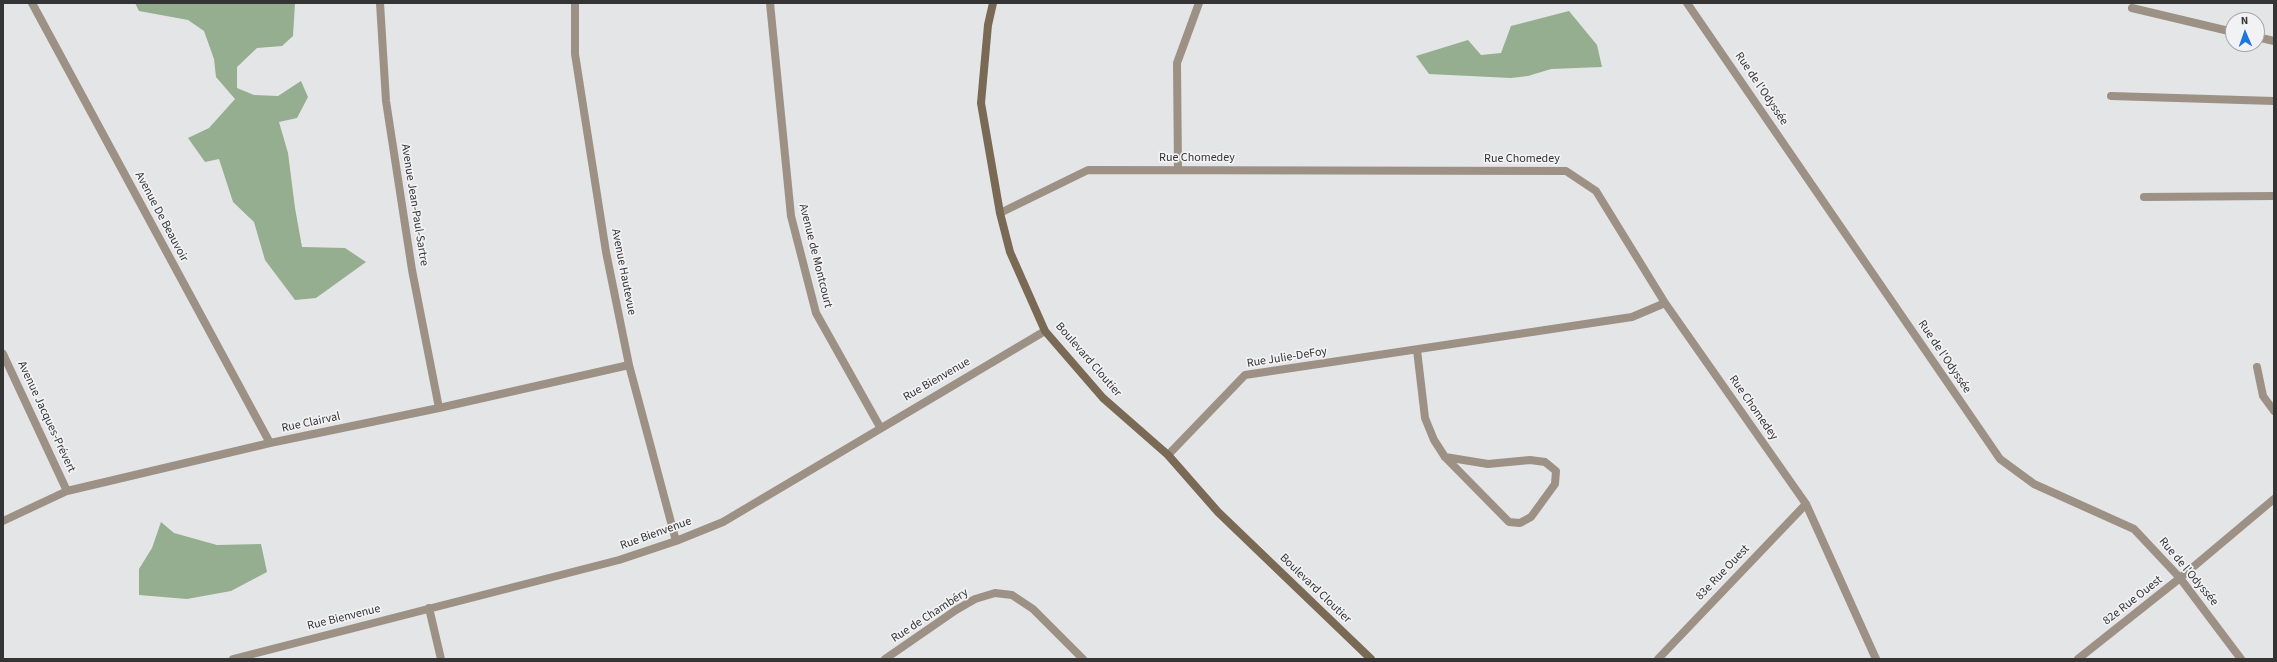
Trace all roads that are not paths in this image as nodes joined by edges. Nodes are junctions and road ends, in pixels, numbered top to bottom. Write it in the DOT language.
graph roads {
  1 [pos="32,3"];
  2 [pos="380,3"];
  3 [pos="575,3"];
  4 [pos="770,3"];
  5 [pos="993,3"];
  6 [pos="1198,3"];
  7 [pos="1687,3"];
  8 [pos="2132,8"];
  9 [pos="2225,30"];
  10 [pos="2111,96"];
  11 [pos="2274,101"];
  12 [pos="1178,169"];
  13 [pos="2274,196"];
  14 [pos="2144,197"];
  15 [pos="1000,213"];
  16 [pos="1665,303"];
  17 [pos="1045,331"];
  18 [pos="1417,350"];
  19 [pos="3,354"];
  20 [pos="629,365"];
  21 [pos="2257,368"];
  22 [pos="439,408"];
  23 [pos="2274,411"];
  24 [pos="880,428"];
  25 [pos="270,443"];
  26 [pos="1168,455"];
  27 [pos="1445,456"];
  28 [pos="67,491"];
  29 [pos="2274,499"];
  30 [pos="1806,504"];
  31 [pos="3,521"];
  32 [pos="676,541"];
  33 [pos="2180,578"];
  34 [pos="429,608"];
  35 [pos="233,659"];
  36 [pos="441,659"];
  37 [pos="885,659"];
  38 [pos="1083,659"];
  39 [pos="1371,659"];
  40 [pos="1658,659"];
  41 [pos="1876,659"];
  42 [pos="2078,659"];
  43 [pos="2241,659"];
  1 -- 25 [label="street, Avenue De Beauvoir"];
  2 -- 22 [label="street, Avenue Jean-Paul-Sartre"];
  3 -- 20 [label="street, Avenue Hautevue"];
  4 -- 24 [label="street, Avenue de Montcourt"];
  5 -- 15 [label="street, Boulevard Cloutier"];
  6 -- 12 [label="street"];
  7 -- 33 [label="street, Rue de l'Odyssée"];
  8 -- 9 [label="street"];
  10 -- 11 [label="street"];
  12 -- 15 [label="street, Rue Chomedey"];
  12 -- 16 [label="street, Rue Chomedey"];
  13 -- 14 [label="street"];
  15 -- 17 [label="street, Boulevard Cloutier"];
  16 -- 18 [label="street, Rue Julie-DeFoy"];
  16 -- 30 [label="street, Rue Chomedey"];
  17 -- 24 [label="street, Rue Bienvenue"];
  17 -- 26 [label="street, Boulevard Cloutier"];
  18 -- 26 [label="street, Rue Julie-DeFoy"];
  18 -- 27 [label="street"];
  19 -- 28 [label="street, Avenue Jacques-Prévert"];
  20 -- 22 [label="street, Rue Clairval"];
  20 -- 32 [label="street, Avenue Hautevue"];
  21 -- 23 [label="street"];
  22 -- 25 [label="street, Rue Clairval"];
  24 -- 32 [label="street, Rue Bienvenue"];
  25 -- 28 [label="street, Rue Clairval"];
  26 -- 39 [label="street, Boulevard Cloutier"];
  27 -- 27 [label="street"];
  28 -- 31 [label="street, Rue Clairval"];
  29 -- 33 [label="street, 82e Rue Ouest"];
  30 -- 40 [label="street, 83e Rue Ouest"];
  30 -- 41 [label="street, Rue Chomedey"];
  32 -- 34 [label="street, Rue Bienvenue"];
  33 -- 42 [label="street, 82e Rue Ouest"];
  33 -- 43 [label="street, Rue de l'Odyssée"];
  34 -- 35 [label="street, Rue Bienvenue"];
  34 -- 36 [label="street"];
  37 -- 38 [label="street, Rue de Chambéry"];
}
